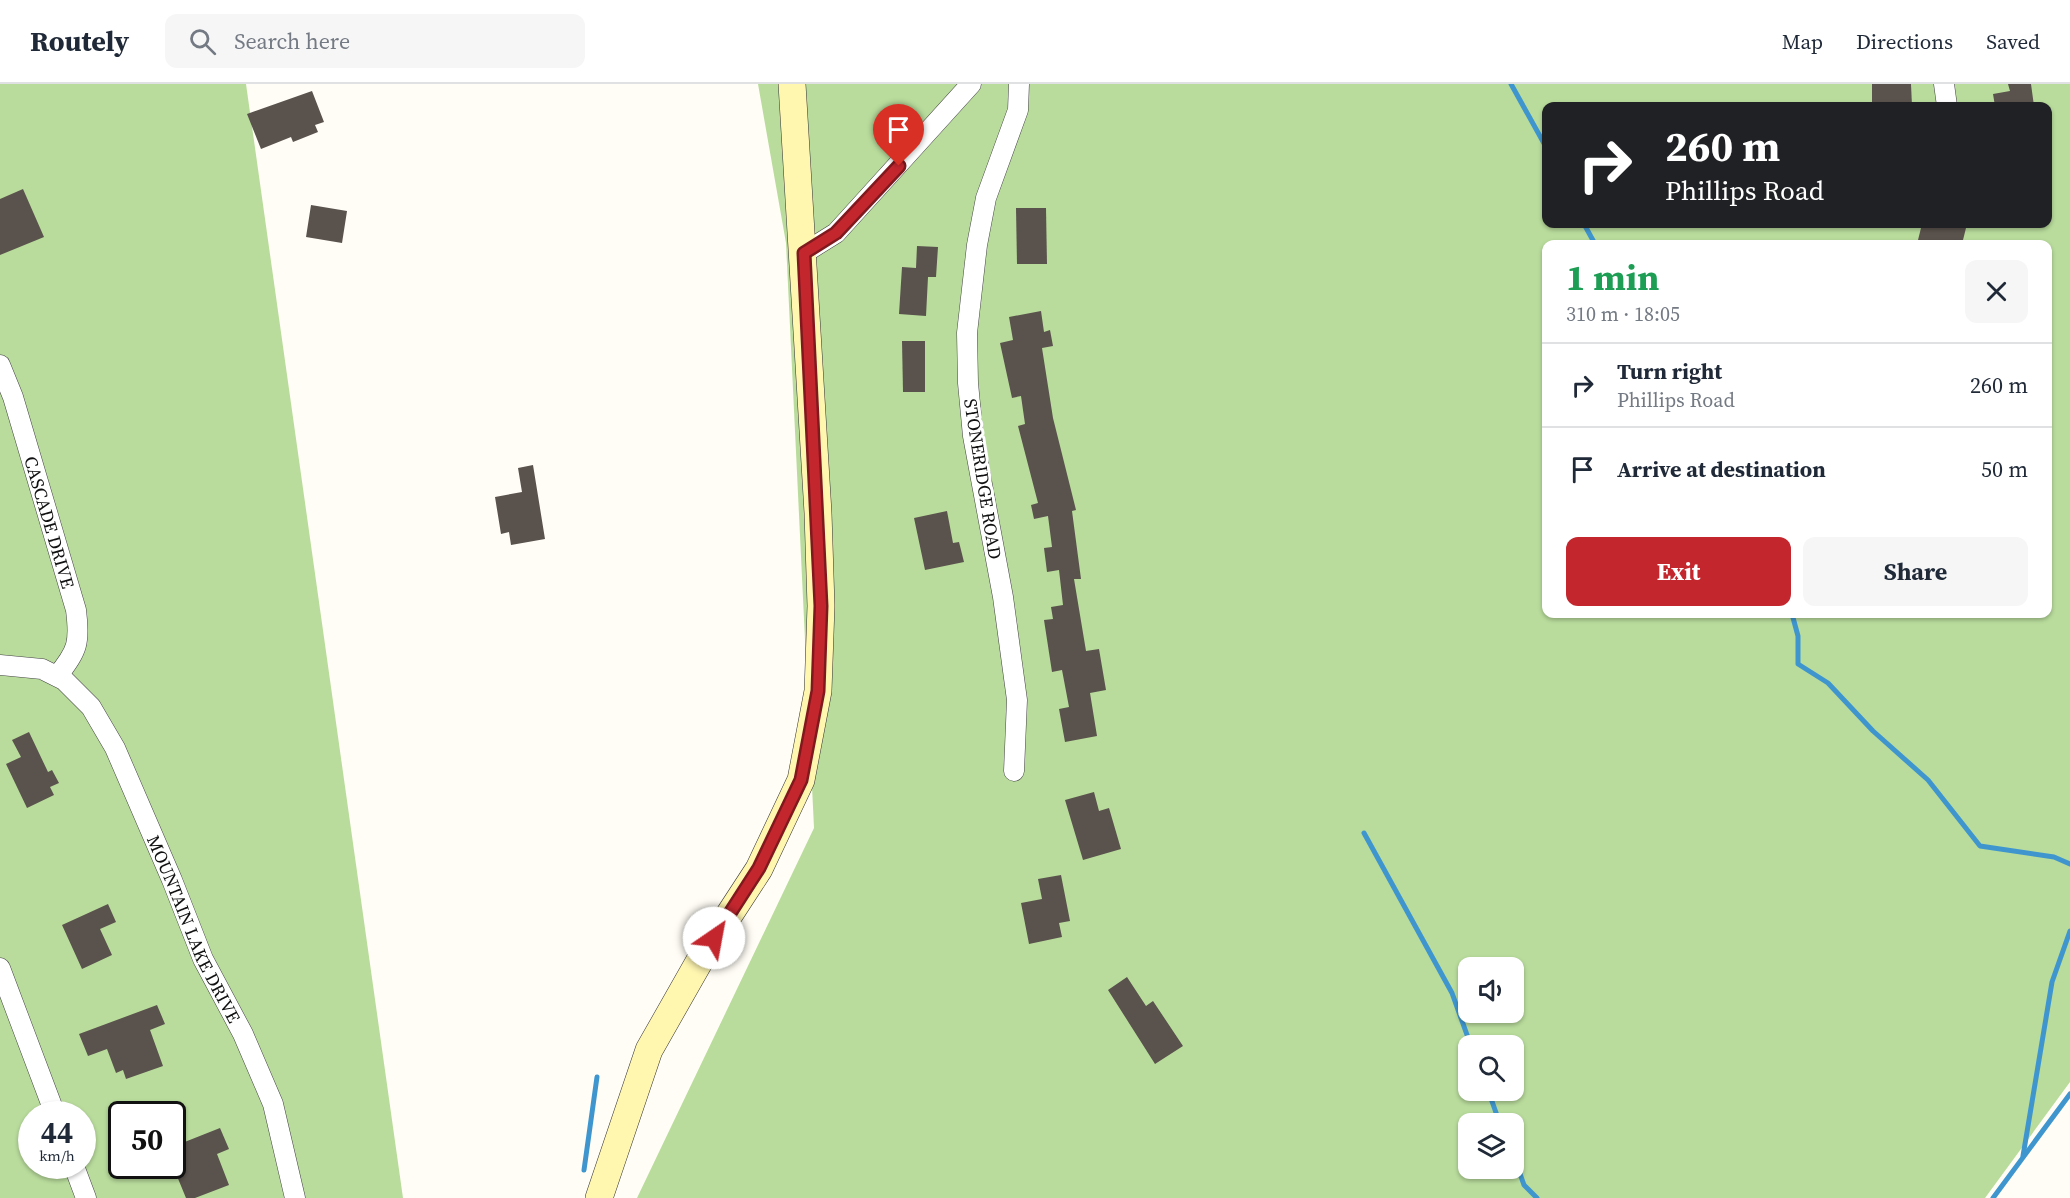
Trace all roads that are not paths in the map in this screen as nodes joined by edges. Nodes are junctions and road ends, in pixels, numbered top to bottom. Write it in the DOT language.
graph roads {
  1 [pos="792,84"];
  2 [pos="971,84"];
  3 [pos="1019,84"];
  4 [pos="1944,84"];
  5 [pos="1946,102"];
  6 [pos="804,253"];
  7 [pos="0,365"];
  8 [pos="0,665"];
  9 [pos="57,676"];
  10 [pos="1014,771"];
  11 [pos="0,968"];
  12 [pos="51,1101"];
  13 [pos="79,1179"];
  14 [pos="86,1198"];
  15 [pos="295,1198"];
  16 [pos="599,1198"];
  1 -- 6 [label="main road"];
  2 -- 6 [label="street"];
  3 -- 10 [label="street, STONERIDGE ROAD"];
  4 -- 5 [label="street"];
  6 -- 16 [label="main road"];
  7 -- 9 [label="street, CASCADE DRIVE"];
  8 -- 9 [label="street"];
  9 -- 15 [label="street, MOUNTAIN LAKE DRIVE"];
  11 -- 12 [label="street"];
  13 -- 14 [label="street"];
}
